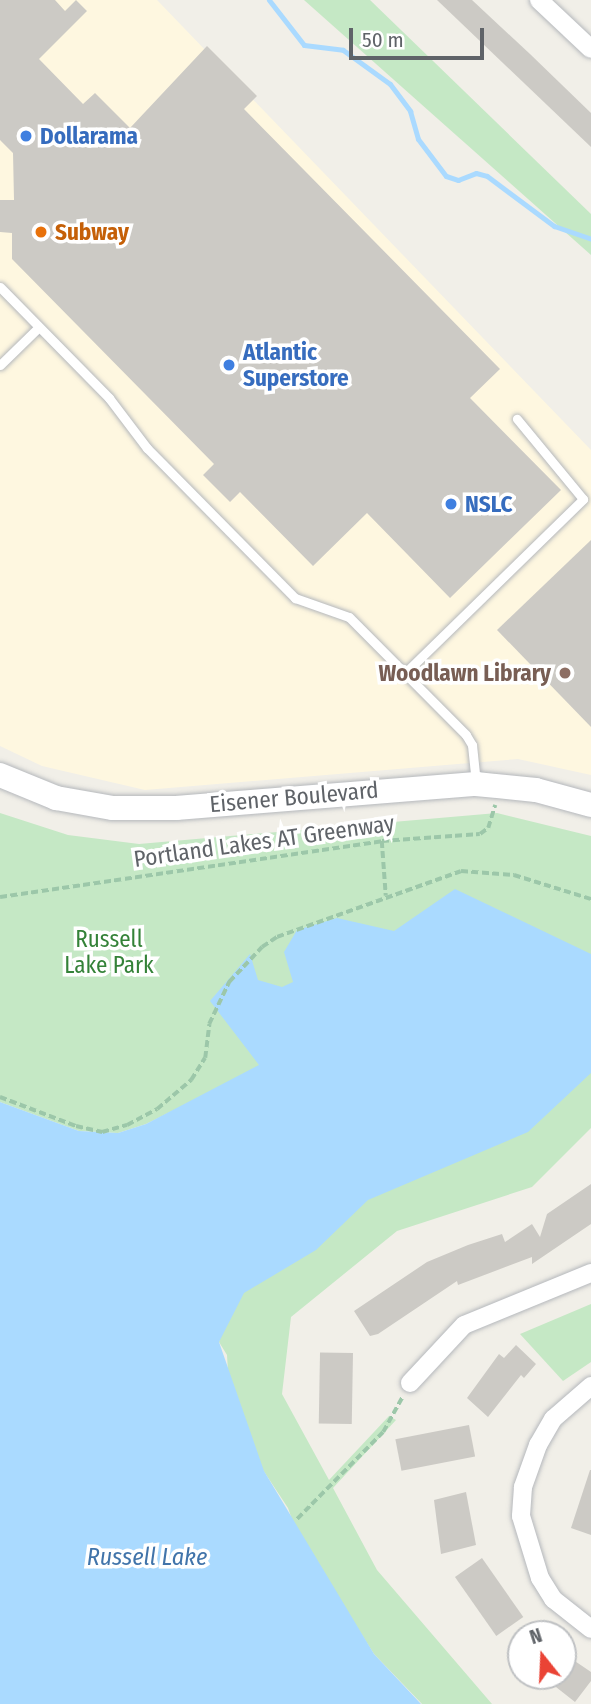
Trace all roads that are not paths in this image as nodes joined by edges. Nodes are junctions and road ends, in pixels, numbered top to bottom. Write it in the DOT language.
graph roads {
  1 [pos="539,0"];
  2 [pos="591,49"];
  3 [pos="0,287"];
  4 [pos="39,327"];
  5 [pos="0,365"];
  6 [pos="517,419"];
  7 [pos="405,674"];
  8 [pos="0,775"];
  9 [pos="476,784"];
  10 [pos="591,805"];
  11 [pos="591,1273"];
  12 [pos="410,1383"];
  13 [pos="591,1386"];
  14 [pos="591,1629"];
  1 -- 2 [label="street"];
  3 -- 4 [label="lane"];
  4 -- 5 [label="lane"];
  4 -- 7 [label="lane"];
  6 -- 7 [label="lane"];
  7 -- 9 [label="lane"];
  8 -- 9 [label="street, Eisener Boulevard"];
  9 -- 10 [label="street, Eisener Boulevard"];
  11 -- 12 [label="street"];
  13 -- 14 [label="street"];
}
